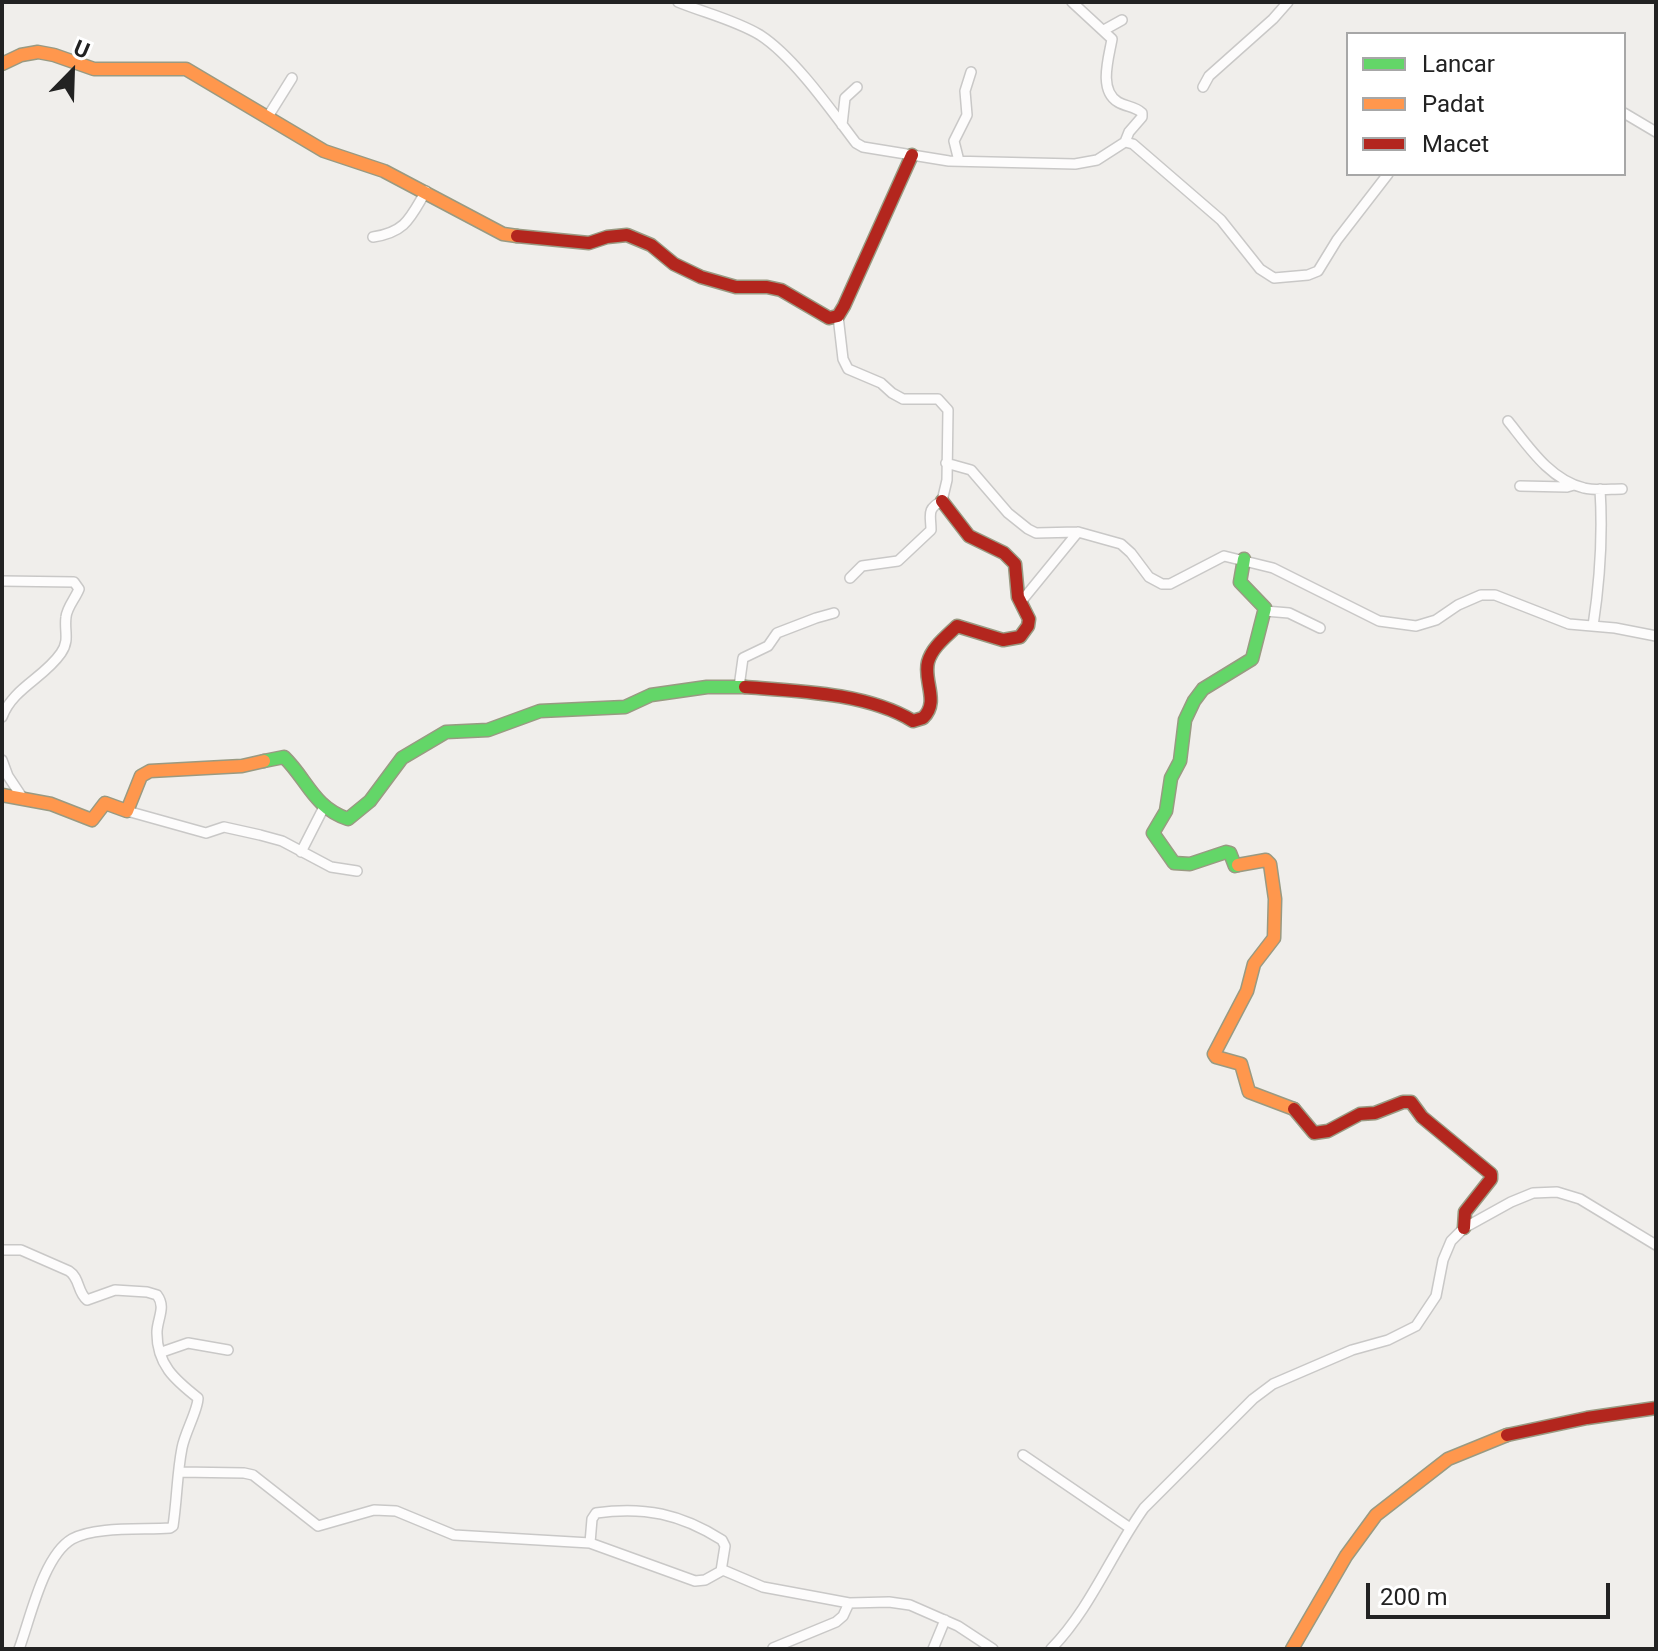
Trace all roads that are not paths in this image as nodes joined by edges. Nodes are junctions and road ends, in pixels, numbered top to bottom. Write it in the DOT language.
graph roads {
  1 [pos="678,2"];
  2 [pos="1072,2"];
  3 [pos="1288,2"];
  4 [pos="1122,20"];
  5 [pos="1104,30"];
  6 [pos="2,64"];
  7 [pos="971,72"];
  8 [pos="292,78"];
  9 [pos="857,87"];
  10 [pos="1203,87"];
  11 [pos="1626,114"];
  12 [pos="267,118"];
  13 [pos="842,125"];
  14 [pos="1656,132"];
  15 [pos="1125,142"];
  16 [pos="912,155"];
  17 [pos="959,161"];
  18 [pos="1386,176"];
  19 [pos="426,191"];
  20 [pos="373,237"];
  21 [pos="838,316"];
  22 [pos="1508,421"];
  23 [pos="946,463"];
  24 [pos="1574,485"];
  25 [pos="1520,486"];
  26 [pos="1600,489"];
  27 [pos="1622,489"];
  28 [pos="942,501"];
  29 [pos="1078,532"];
  30 [pos="1244,559"];
  31 [pos="850,578"];
  32 [pos="2,581"];
  33 [pos="1020,603"];
  34 [pos="1265,611"];
  35 [pos="834,613"];
  36 [pos="1593,626"];
  37 [pos="1320,628"];
  38 [pos="1656,636"];
  39 [pos="739,687"];
  40 [pos="2,717"];
  41 [pos="2,760"];
  42 [pos="2,795"];
  43 [pos="24,800"];
  44 [pos="325,805"];
  45 [pos="127,811"];
  46 [pos="301,852"];
  47 [pos="357,871"];
  48 [pos="1464,1228"];
  49 [pos="1656,1245"];
  50 [pos="2,1250"];
  51 [pos="228,1350"];
  52 [pos="162,1352"];
  53 [pos="1656,1408"];
  54 [pos="1023,1455"];
  55 [pos="179,1472"];
  56 [pos="1130,1528"];
  57 [pos="590,1543"];
  58 [pos="721,1571"];
  59 [pos="849,1603"];
  60 [pos="945,1620"];
  61 [pos="773,1648"];
  62 [pos="19,1649"];
  63 [pos="933,1649"];
  64 [pos="993,1649"];
  65 [pos="1051,1649"];
  66 [pos="1292,1649"];
  1 -- 13 [label="street"];
  2 -- 5 [label="street"];
  3 -- 10 [label="street"];
  4 -- 5 [label="street"];
  5 -- 15 [label="street"];
  6 -- 12 [label="street"];
  7 -- 17 [label="street"];
  8 -- 12 [label="street"];
  9 -- 13 [label="street"];
  11 -- 14 [label="street"];
  12 -- 19 [label="street"];
  13 -- 16 [label="street"];
  15 -- 17 [label="street"];
  15 -- 18 [label="street"];
  16 -- 17 [label="street"];
  16 -- 21 [label="street"];
  19 -- 20 [label="street"];
  19 -- 21 [label="street"];
  21 -- 23 [label="street"];
  22 -- 24 [label="street"];
  23 -- 28 [label="street"];
  23 -- 29 [label="street"];
  24 -- 25 [label="street"];
  24 -- 26 [label="street"];
  26 -- 27 [label="street"];
  26 -- 36 [label="street"];
  28 -- 31 [label="street"];
  28 -- 33 [label="street"];
  29 -- 30 [label="street"];
  29 -- 33 [label="street"];
  30 -- 34 [label="street"];
  30 -- 36 [label="street"];
  32 -- 40 [label="street"];
  33 -- 39 [label="street"];
  34 -- 37 [label="street"];
  34 -- 48 [label="street"];
  35 -- 39 [label="street"];
  36 -- 38 [label="street"];
  39 -- 44 [label="street"];
  41 -- 43 [label="street"];
  42 -- 43 [label="street"];
  43 -- 45 [label="street"];
  44 -- 45 [label="street"];
  44 -- 46 [label="street"];
  45 -- 46 [label="street"];
  46 -- 47 [label="street"];
  48 -- 49 [label="street"];
  48 -- 56 [label="street"];
  50 -- 52 [label="street"];
  51 -- 52 [label="street"];
  52 -- 55 [label="street"];
  53 -- 66 [label="street"];
  54 -- 56 [label="street"];
  55 -- 57 [label="street"];
  55 -- 62 [label="street"];
  56 -- 65 [label="street"];
  57 -- 58 [label="street"];
  57 -- 58 [label="street"];
  58 -- 59 [label="street"];
  59 -- 60 [label="street"];
  59 -- 61 [label="street"];
  60 -- 63 [label="street"];
  60 -- 64 [label="street"];
}
